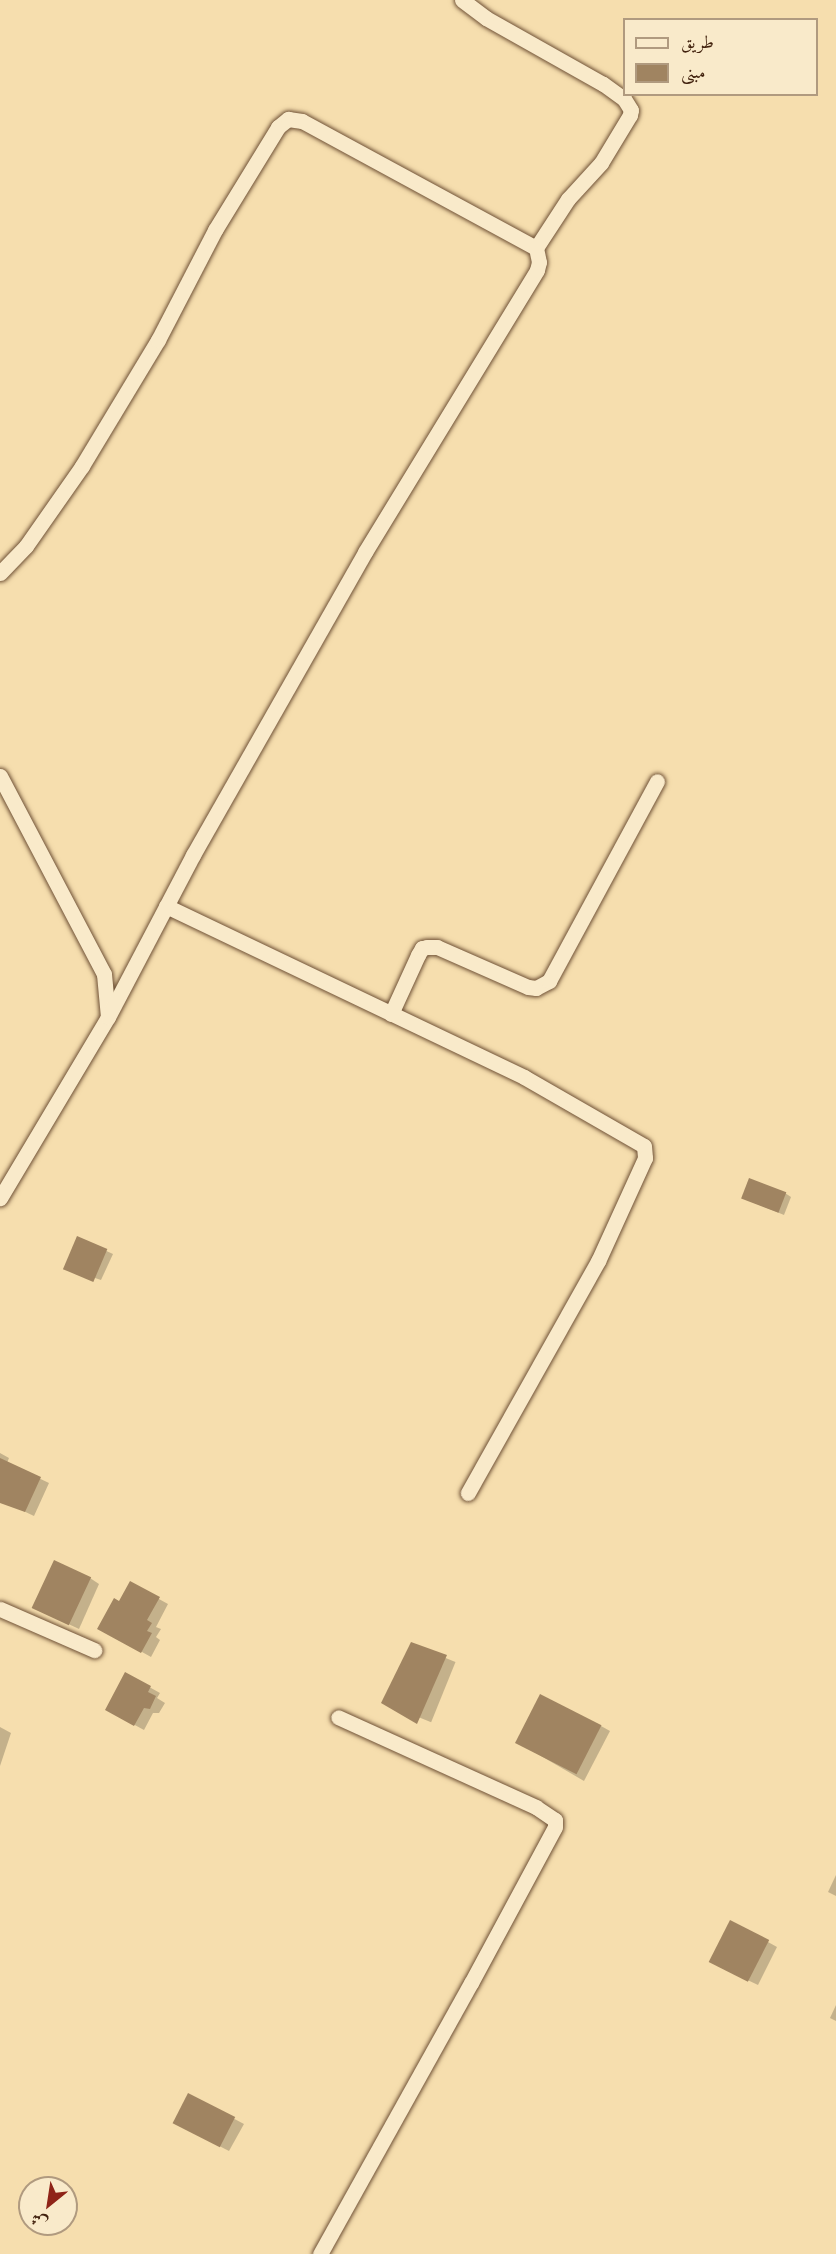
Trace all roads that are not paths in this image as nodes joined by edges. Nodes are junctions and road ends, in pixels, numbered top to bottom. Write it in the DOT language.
graph roads {
  1 [pos="462,0"];
  2 [pos="536,248"];
  3 [pos="0,573"];
  4 [pos="0,776"];
  5 [pos="657,781"];
  6 [pos="166,906"];
  7 [pos="391,1014"];
  8 [pos="108,1017"];
  9 [pos="0,1198"];
  10 [pos="468,1493"];
  11 [pos="0,1609"];
  12 [pos="94,1650"];
  13 [pos="338,1717"];
  14 [pos="320,2254"];
  1 -- 2 [label="street"];
  2 -- 3 [label="street"];
  2 -- 6 [label="street"];
  4 -- 8 [label="street"];
  5 -- 7 [label="street"];
  6 -- 7 [label="street"];
  6 -- 8 [label="street"];
  7 -- 10 [label="street"];
  8 -- 9 [label="street"];
  11 -- 12 [label="street"];
  13 -- 14 [label="street"];
}
